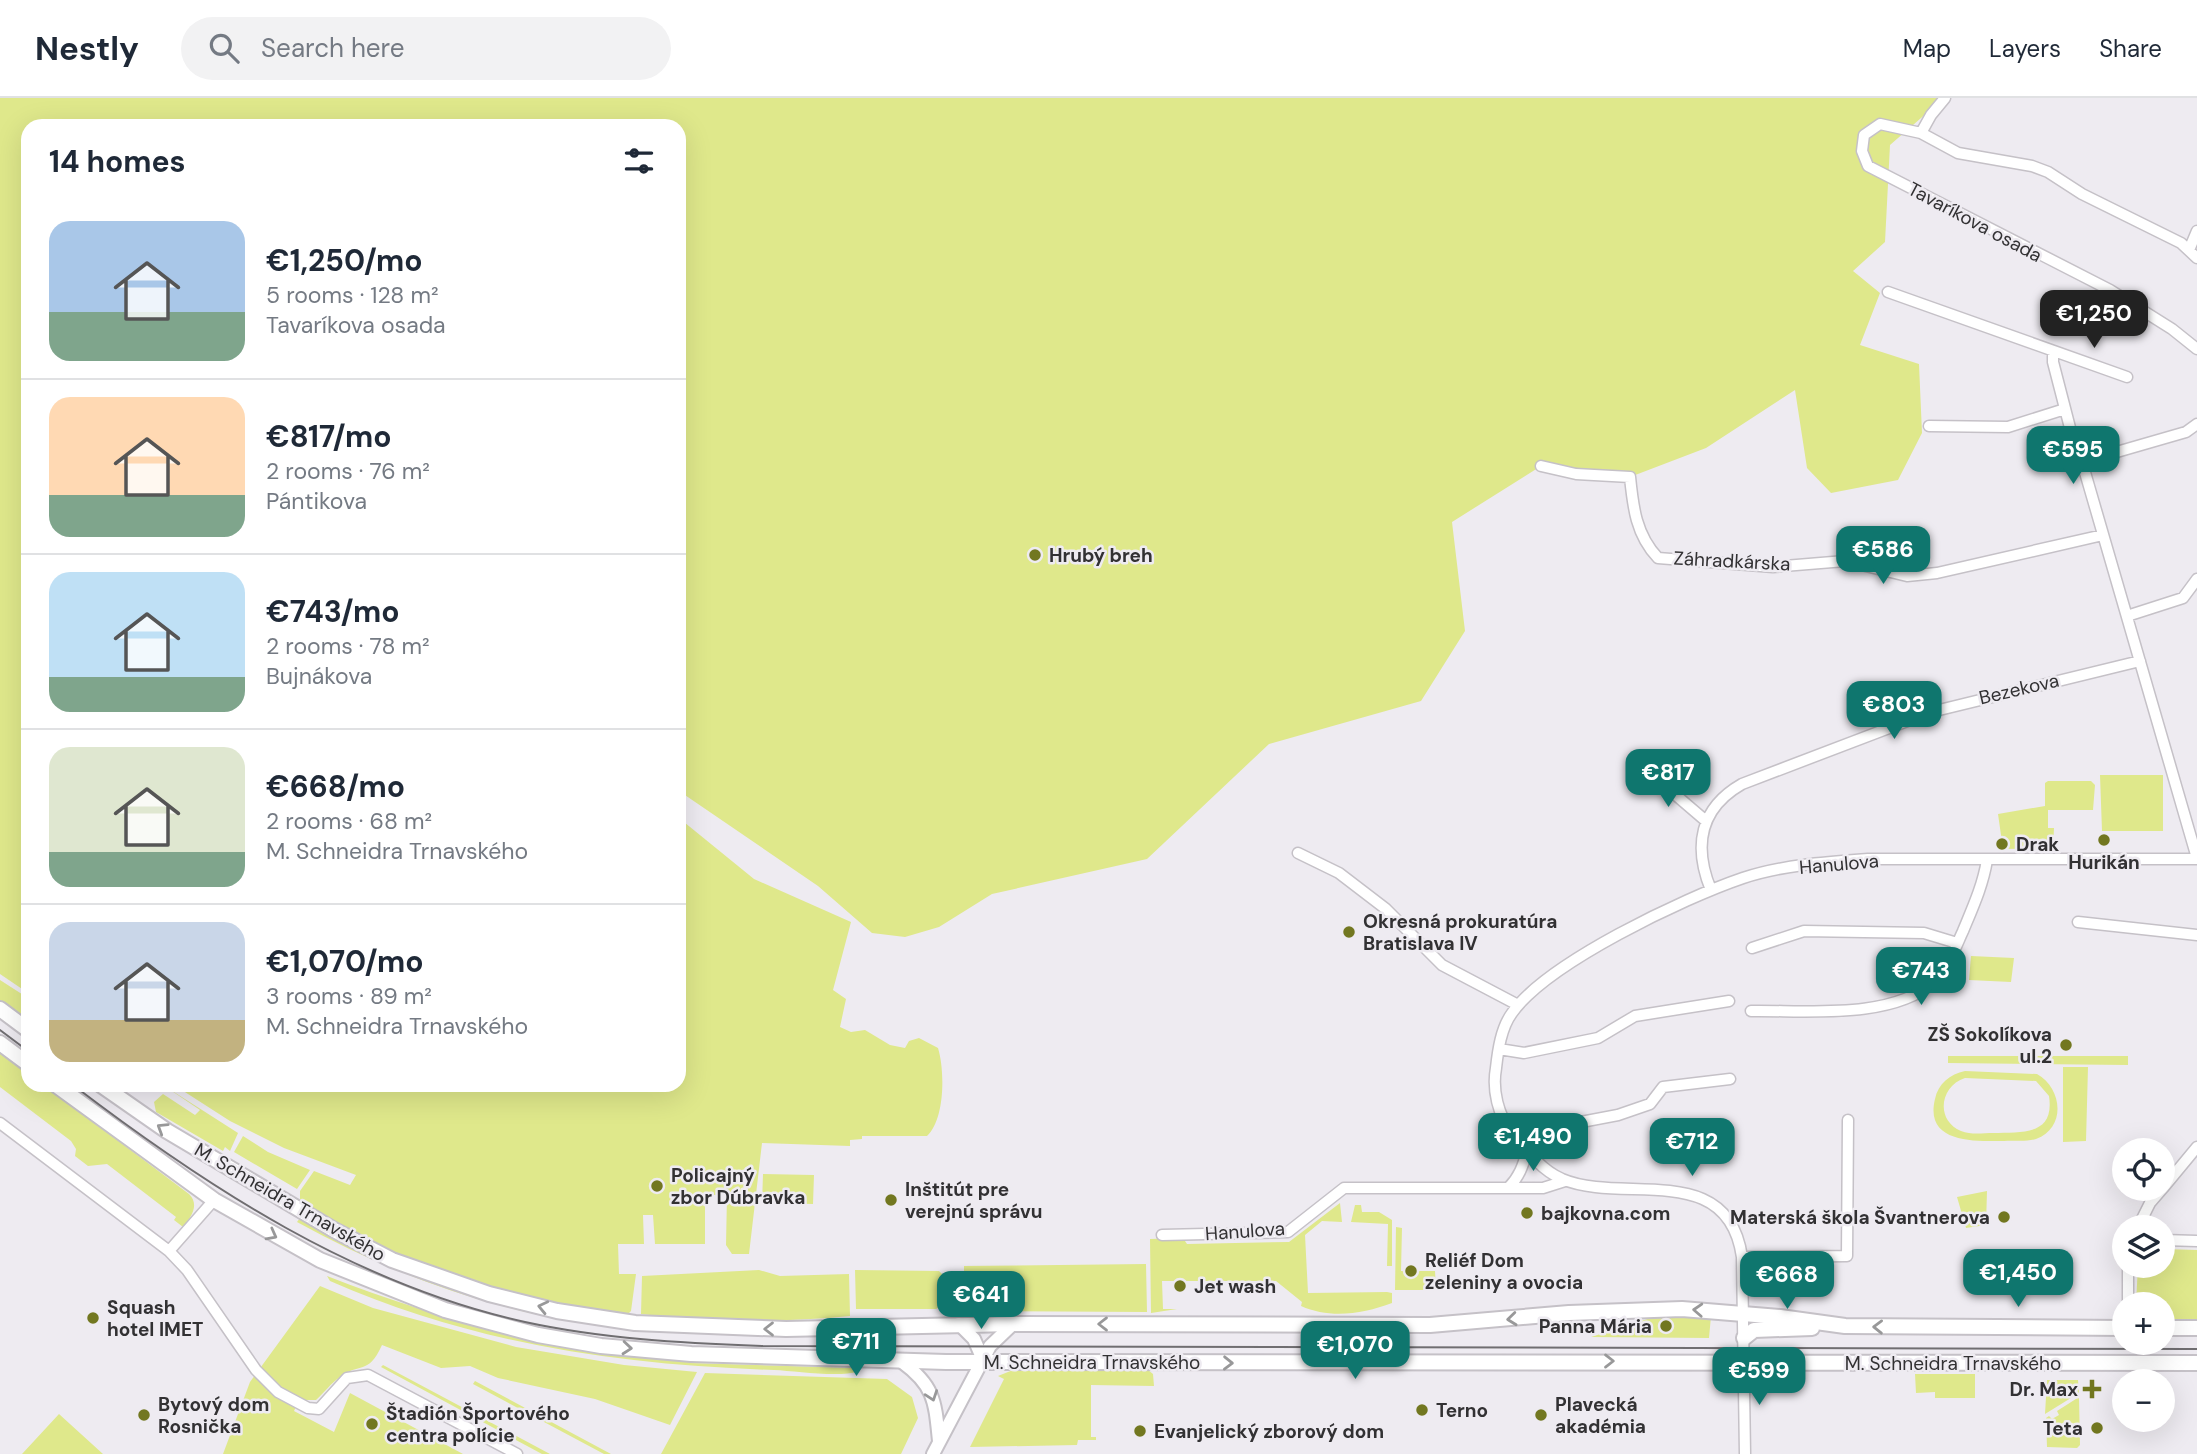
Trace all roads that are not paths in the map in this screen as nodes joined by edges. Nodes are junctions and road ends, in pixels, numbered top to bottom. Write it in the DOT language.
graph roads {
  1 [pos="1945,98"];
  2 [pos="1921,134"];
  3 [pos="2197,231"];
  4 [pos="2189,250"];
  5 [pos="2197,258"];
  6 [pos="1888,292"];
  7 [pos="2197,349"];
  8 [pos="2053,352"];
  9 [pos="2127,377"];
  10 [pos="2065,409"];
  11 [pos="2197,424"];
  12 [pos="1929,426"];
  13 [pos="2082,462"];
  14 [pos="1541,466"];
  15 [pos="2104,535"];
  16 [pos="2197,579"];
  17 [pos="2127,616"];
  18 [pos="2140,661"];
  19 [pos="1650,773"];
  20 [pos="1706,821"];
  21 [pos="2195,836"];
  22 [pos="1298,853"];
  23 [pos="2197,859"];
  24 [pos="1987,860"];
  25 [pos="1711,890"];
  26 [pos="2078,922"];
  27 [pos="2197,935"];
  28 [pos="1957,943"];
  29 [pos="1752,948"];
  30 [pos="1729,1001"];
  31 [pos="1518,1005"];
  32 [pos="0,1009"];
  33 [pos="1751,1011"];
  34 [pos="21,1025"];
  35 [pos="0,1043"];
  36 [pos="1499,1049"];
  37 [pos="21,1059"];
  38 [pos="1730,1079"];
  39 [pos="66,1092"];
  40 [pos="111,1092"];
  41 [pos="1849,1120"];
  42 [pos="0,1123"];
  43 [pos="2197,1147"];
  44 [pos="1528,1150"];
  45 [pos="2175,1174"];
  46 [pos="1565,1181"];
  47 [pos="1508,1188"];
  48 [pos="214,1200"];
  49 [pos="1162,1236"];
  50 [pos="2175,1240"];
  51 [pos="2197,1241"];
  52 [pos="169,1251"];
  53 [pos="1742,1257"];
  54 [pos="1743,1313"];
  55 [pos="959,1324"];
  56 [pos="1013,1324"];
  57 [pos="1845,1326"];
  58 [pos="2112,1328"];
  59 [pos="2175,1328"];
  60 [pos="2197,1328"];
  61 [pos="1744,1338"];
  62 [pos="1743,1361"];
  63 [pos="902,1362"];
  64 [pos="984,1362"];
  65 [pos="2197,1363"];
  66 [pos="939,1442"];
  67 [pos="517,1454"];
  68 [pos="933,1454"];
  69 [pos="1745,1454"];
  1 -- 2 [label="street"];
  2 -- 4 [label="street, Tavaríkova osada"];
  2 -- 7 [label="street, Tavaríkova osada"];
  3 -- 4 [label="street"];
  4 -- 5 [label="street, Tavaríkova osada"];
  6 -- 8 [label="street"];
  8 -- 9 [label="street"];
  8 -- 10 [label="street"];
  10 -- 12 [label="street"];
  10 -- 13 [label="street"];
  11 -- 13 [label="street"];
  13 -- 15 [label="street"];
  14 -- 15 [label="street, Záhradkárska"];
  15 -- 17 [label="street"];
  16 -- 17 [label="street"];
  17 -- 18 [label="street"];
  18 -- 20 [label="street, Bezekova"];
  18 -- 21 [label="street"];
  19 -- 20 [label="street"];
  20 -- 25 [label="street"];
  21 -- 23 [label="street"];
  22 -- 31 [label="street"];
  23 -- 24 [label="street, Hanulova"];
  24 -- 25 [label="street, Hanulova"];
  24 -- 28 [label="street"];
  25 -- 31 [label="street, Hanulova"];
  26 -- 27 [label="street"];
  28 -- 29 [label="street"];
  28 -- 33 [label="street"];
  30 -- 36 [label="street"];
  31 -- 36 [label="street, Hanulova"];
  32 -- 34 [label="main road"];
  35 -- 37 [label="main road"];
  36 -- 44 [label="street, Hanulova"];
  38 -- 44 [label="street"];
  39 -- 48 [label="main road, M. Schneidra Trnavského"];
  55 -- 40 [label="main road, M. Schneidra Trnavského, one-way"];
  41 -- 53 [label="street"];
  42 -- 52 [label="street"];
  43 -- 45 [label="street"];
  44 -- 46 [label="street, Hanulova"];
  44 -- 47 [label="street"];
  46 -- 47 [label="street, Hanulova"];
  46 -- 53 [label="street, Hanulova"];
  47 -- 49 [label="street, Hanulova"];
  48 -- 52 [label="street"];
  48 -- 63 [label="main road, M. Schneidra Trnavského, one-way"];
  50 -- 51 [label="street"];
  52 -- 67 [label="street"];
  53 -- 54 [label="street, Hanulova"];
  54 -- 56 [label="main road, M. Schneidra Trnavského, one-way"];
  54 -- 57 [label="main road, M. Schneidra Trnavského"];
  54 -- 61 [label="street, Hanulova"];
  55 -- 56 [label="main road, M. Schneidra Trnavského"];
  55 -- 64 [label="street"];
  56 -- 64 [label="street"];
  58 -- 57 [label="main road, M. Schneidra Trnavského, one-way"];
  57 -- 61 [label="main road"];
  59 -- 60 [label="main road"];
  61 -- 62 [label="street, Hanulova"];
  64 -- 62 [label="main road, M. Schneidra Trnavského, one-way"];
  62 -- 65 [label="main road, M. Schneidra Trnavského"];
  62 -- 69 [label="street, Hanulova"];
  63 -- 64 [label="main road, M. Schneidra Trnavského"];
  63 -- 66 [label="street, one-way"];
  64 -- 66 [label="street"];
  66 -- 68 [label="street"];
}
